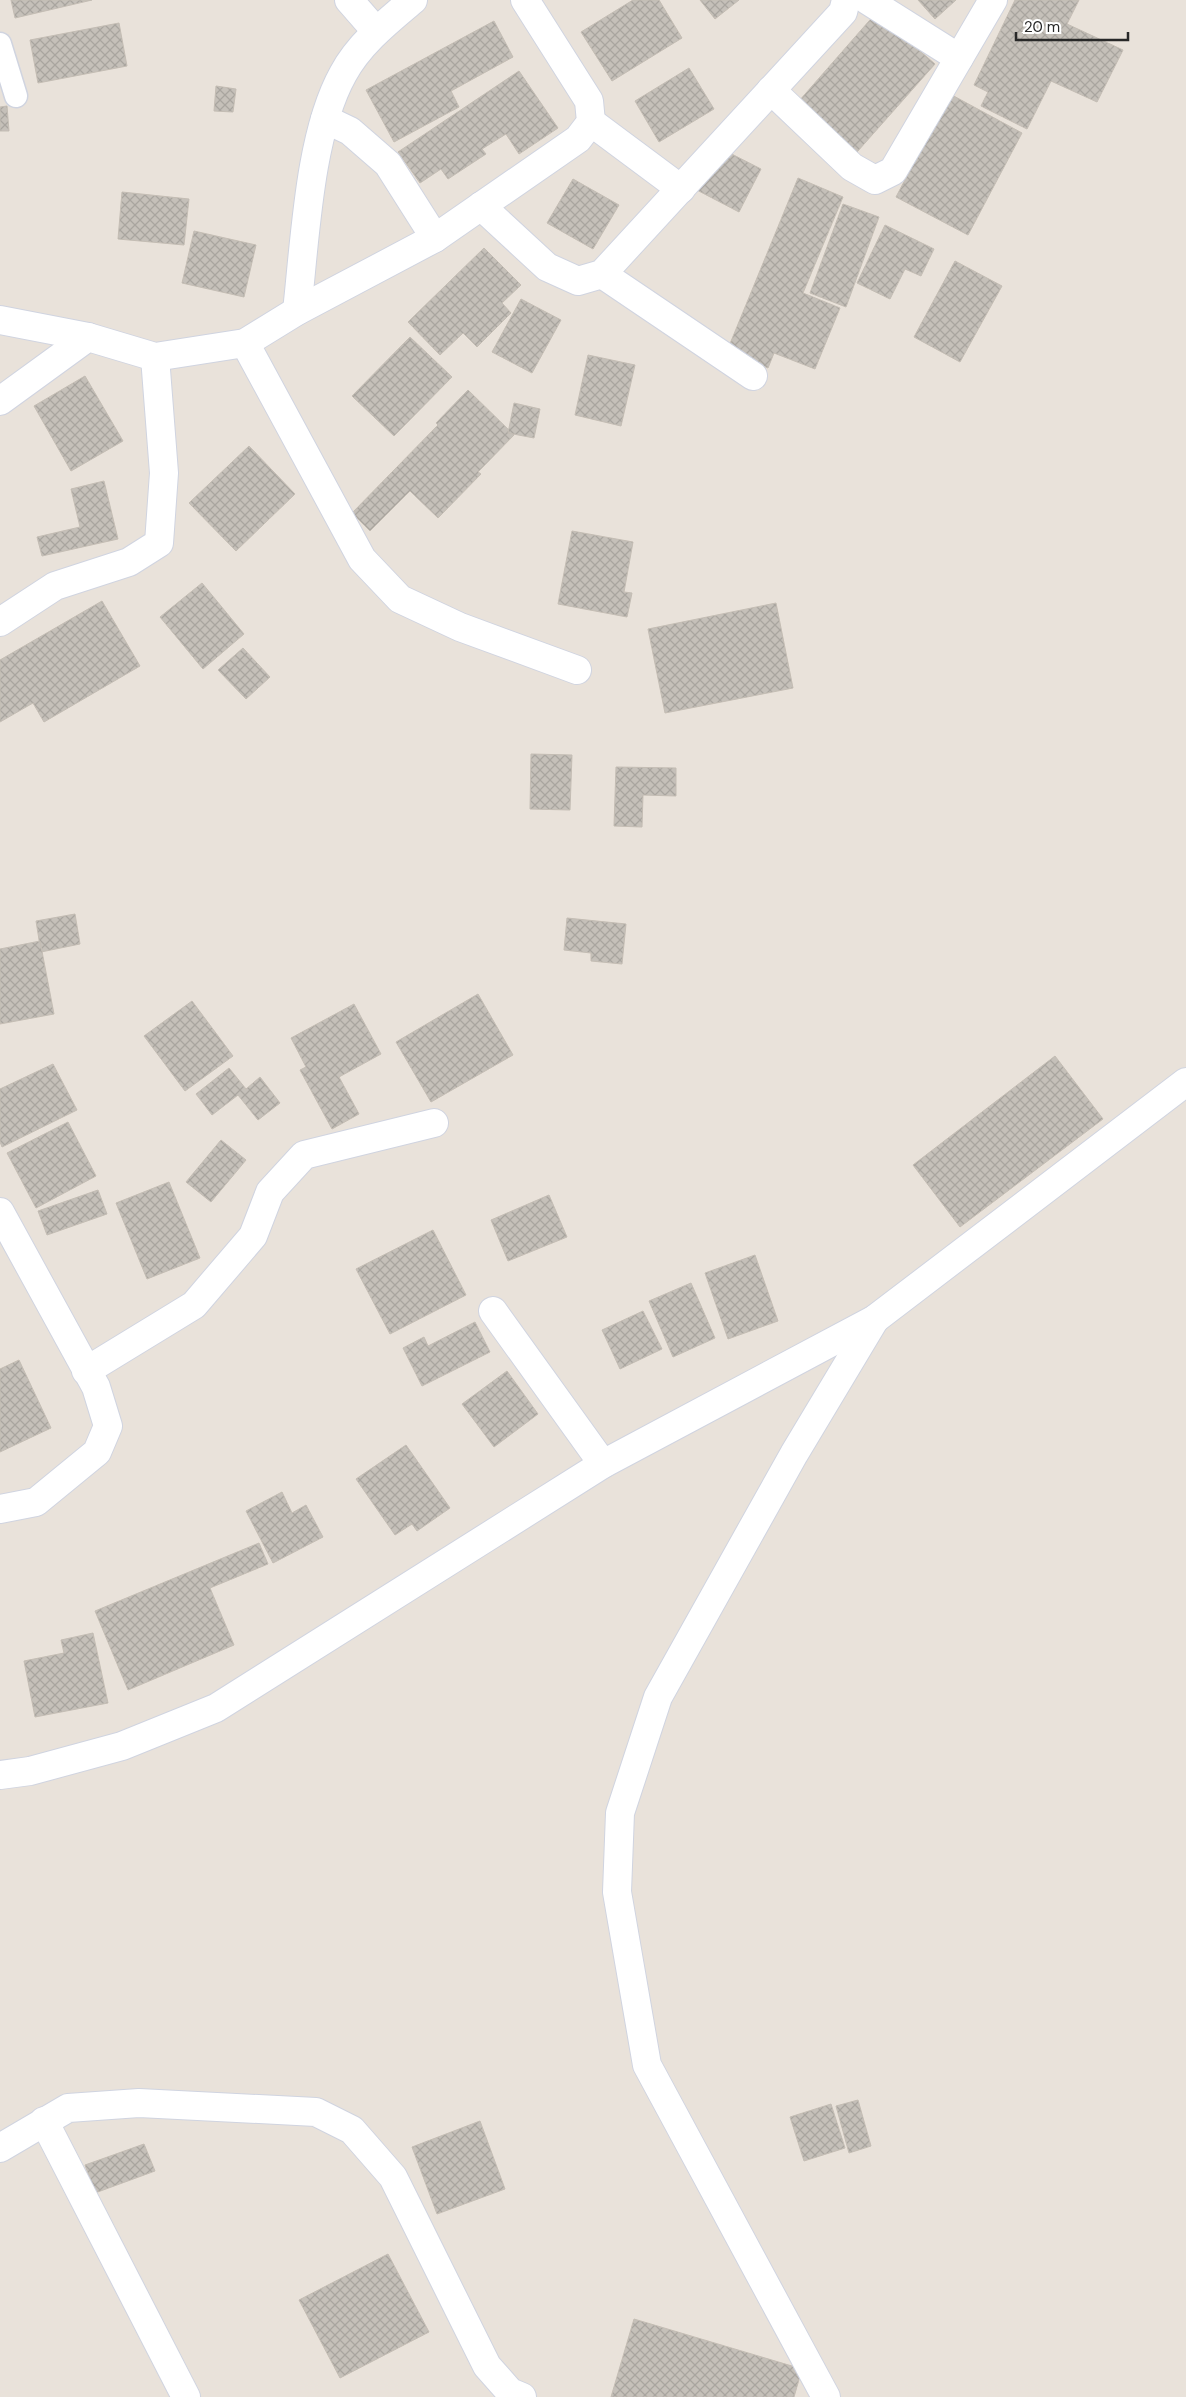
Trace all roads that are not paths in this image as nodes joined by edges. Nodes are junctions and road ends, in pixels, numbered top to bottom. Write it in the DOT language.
graph roads {
  1 [pos="349,0"];
  2 [pos="413,0"];
  3 [pos="525,0"];
  4 [pos="846,0"];
  5 [pos="867,0"];
  6 [pos="993,0"];
  7 [pos="376,31"];
  8 [pos="0,44"];
  9 [pos="959,58"];
  10 [pos="771,90"];
  11 [pos="16,96"];
  12 [pos="325,119"];
  13 [pos="591,122"];
  14 [pos="681,189"];
  15 [pos="482,206"];
  16 [pos="435,238"];
  17 [pos="602,274"];
  18 [pos="297,311"];
  19 [pos="0,320"];
  20 [pos="88,337"];
  21 [pos="245,343"];
  22 [pos="155,356"];
  23 [pos="753,376"];
  24 [pos="0,400"];
  25 [pos="0,622"];
  26 [pos="577,670"];
  27 [pos="1186,1082"];
  28 [pos="434,1123"];
  29 [pos="0,1212"];
  30 [pos="10,1259"];
  31 [pos="493,1311"];
  32 [pos="875,1320"];
  33 [pos="86,1371"];
  34 [pos="603,1464"];
  35 [pos="0,1509"];
  36 [pos="0,1775"];
  37 [pos="44,2121"];
  38 [pos="0,2148"];
  39 [pos="186,2397"];
  40 [pos="522,2397"];
  41 [pos="826,2397"];
  1 -- 7 [label="street"];
  2 -- 7 [label="street"];
  3 -- 13 [label="street"];
  4 -- 10 [label="street"];
  5 -- 9 [label="street"];
  6 -- 9 [label="street"];
  7 -- 12 [label="street"];
  8 -- 11 [label="lane"];
  9 -- 10 [label="street"];
  10 -- 14 [label="street"];
  12 -- 16 [label="street"];
  12 -- 18 [label="street"];
  13 -- 14 [label="street"];
  13 -- 15 [label="street"];
  14 -- 17 [label="street"];
  15 -- 16 [label="street"];
  15 -- 17 [label="street"];
  16 -- 18 [label="street"];
  17 -- 23 [label="street"];
  18 -- 21 [label="street"];
  19 -- 20 [label="street"];
  20 -- 22 [label="street"];
  20 -- 24 [label="street"];
  21 -- 22 [label="street"];
  21 -- 26 [label="street"];
  22 -- 25 [label="street"];
  27 -- 32 [label="street"];
  28 -- 33 [label="street"];
  29 -- 30 [label="street"];
  30 -- 33 [label="street"];
  31 -- 34 [label="street"];
  32 -- 34 [label="street"];
  32 -- 41 [label="street"];
  33 -- 35 [label="street"];
  34 -- 36 [label="street"];
  37 -- 38 [label="street"];
  37 -- 39 [label="street"];
  37 -- 40 [label="street"];
}
